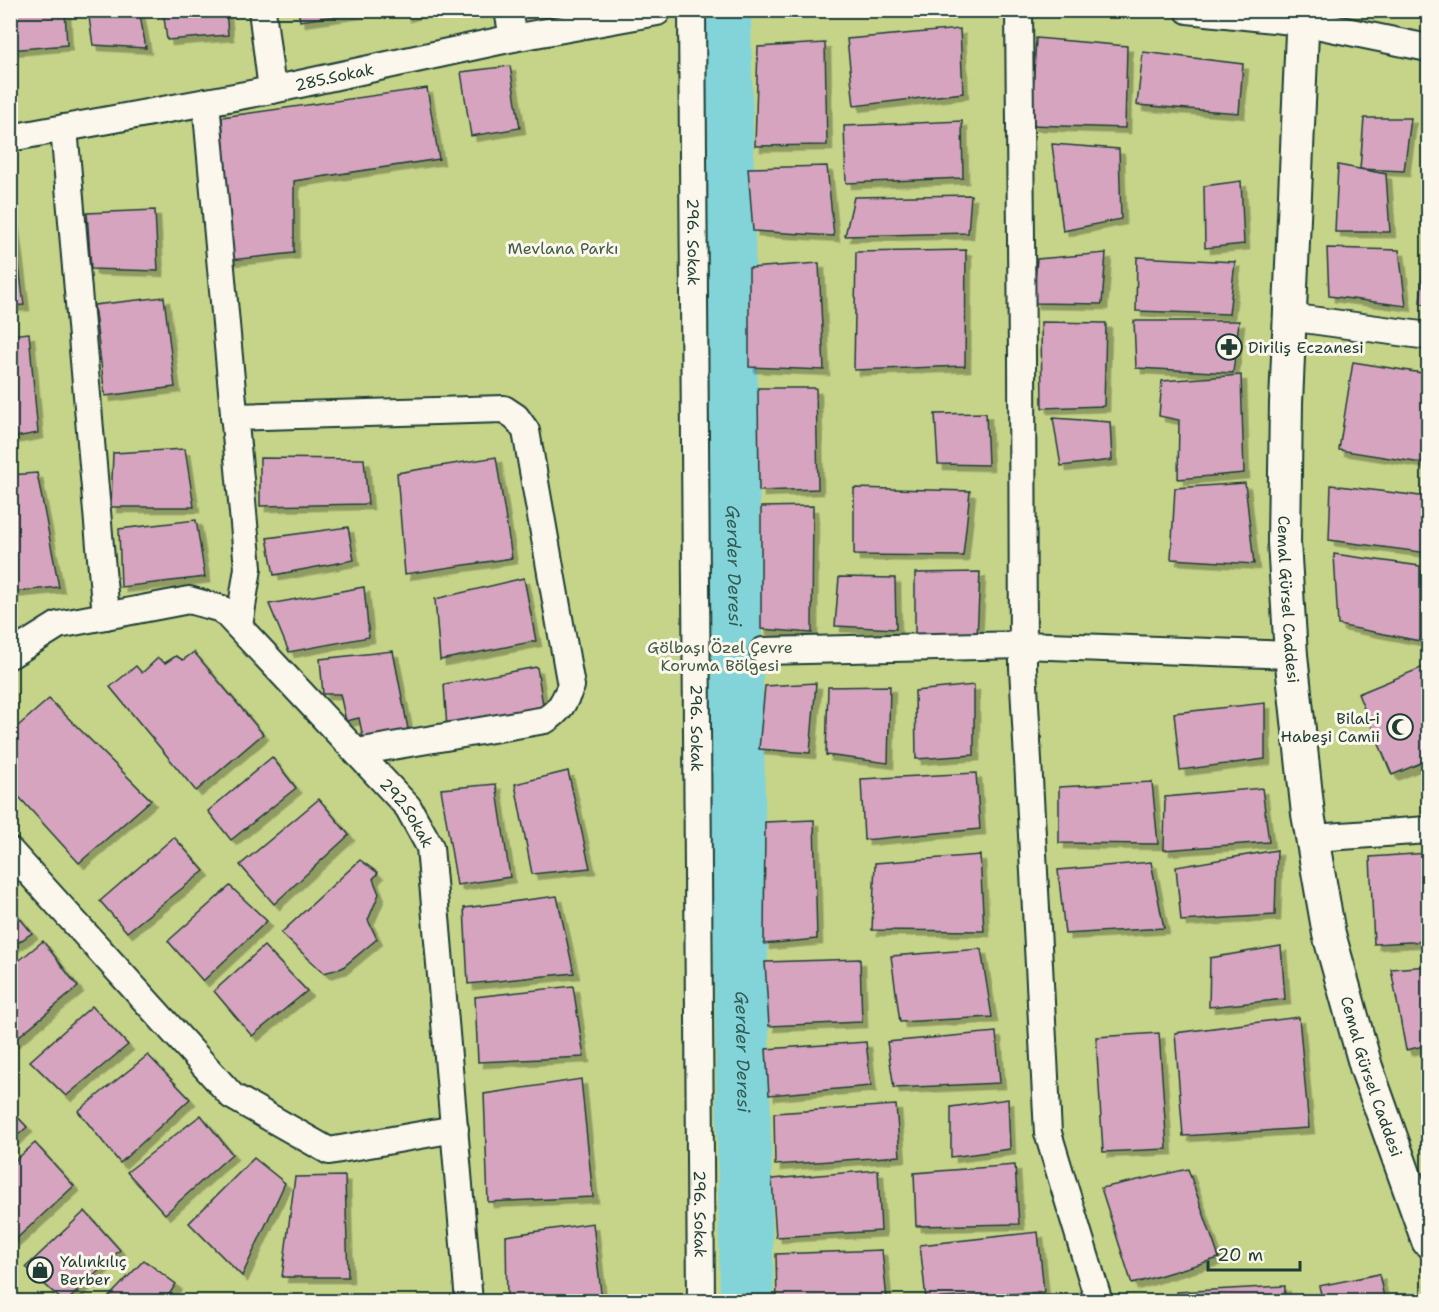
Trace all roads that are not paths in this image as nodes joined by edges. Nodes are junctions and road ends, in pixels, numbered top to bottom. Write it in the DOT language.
graph roads {
  1 [pos="262,10"];
  2 [pos="508,10"];
  3 [pos="692,10"];
  4 [pos="1019,10"];
  5 [pos="1188,10"];
  6 [pos="657,12"];
  7 [pos="1303,16"];
  8 [pos="513,38"];
  9 [pos="1428,48"];
  10 [pos="272,90"];
  11 [pos="206,102"];
  12 [pos="64,128"];
  13 [pos="10,138"];
  14 [pos="1289,317"];
  15 [pos="1428,336"];
  16 [pos="234,417"];
  17 [pos="106,616"];
  18 [pos="239,626"];
  19 [pos="1023,645"];
  20 [pos="763,651"];
  21 [pos="10,655"];
  22 [pos="1291,655"];
  23 [pos="357,752"];
  24 [pos="1428,830"];
  25 [pos="1312,838"];
  26 [pos="10,851"];
  27 [pos="455,1129"];
  28 [pos="1428,1241"];
  29 [pos="469,1302"];
  30 [pos="701,1302"];
  31 [pos="1099,1302"];
  1 -- 10 [label="street"];
  2 -- 8 [label="street"];
  3 -- 30 [label="street, 296. Sokak"];
  4 -- 19 [label="street"];
  5 -- 7 [label="street"];
  6 -- 8 [label="street, 285.Sokak"];
  7 -- 9 [label="street"];
  7 -- 14 [label="street, Cemal Gürsel Caddesi"];
  8 -- 10 [label="street, 285.Sokak"];
  10 -- 11 [label="street, 285.Sokak"];
  11 -- 12 [label="street, 285.Sokak"];
  11 -- 16 [label="street"];
  12 -- 13 [label="street, 285.Sokak"];
  12 -- 17 [label="street"];
  14 -- 15 [label="street"];
  14 -- 22 [label="street, Cemal Gürsel Caddesi"];
  16 -- 18 [label="street"];
  16 -- 23 [label="street"];
  17 -- 18 [label="street, 292.Sokak"];
  17 -- 21 [label="street, 292.Sokak"];
  18 -- 23 [label="street, 292.Sokak"];
  19 -- 20 [label="street"];
  19 -- 22 [label="street"];
  19 -- 31 [label="street"];
  22 -- 25 [label="street, Cemal Gürsel Caddesi"];
  23 -- 27 [label="street, 292.Sokak"];
  24 -- 25 [label="street"];
  25 -- 28 [label="street, Cemal Gürsel Caddesi"];
  26 -- 27 [label="street"];
  27 -- 29 [label="street, 292.Sokak"];
}
